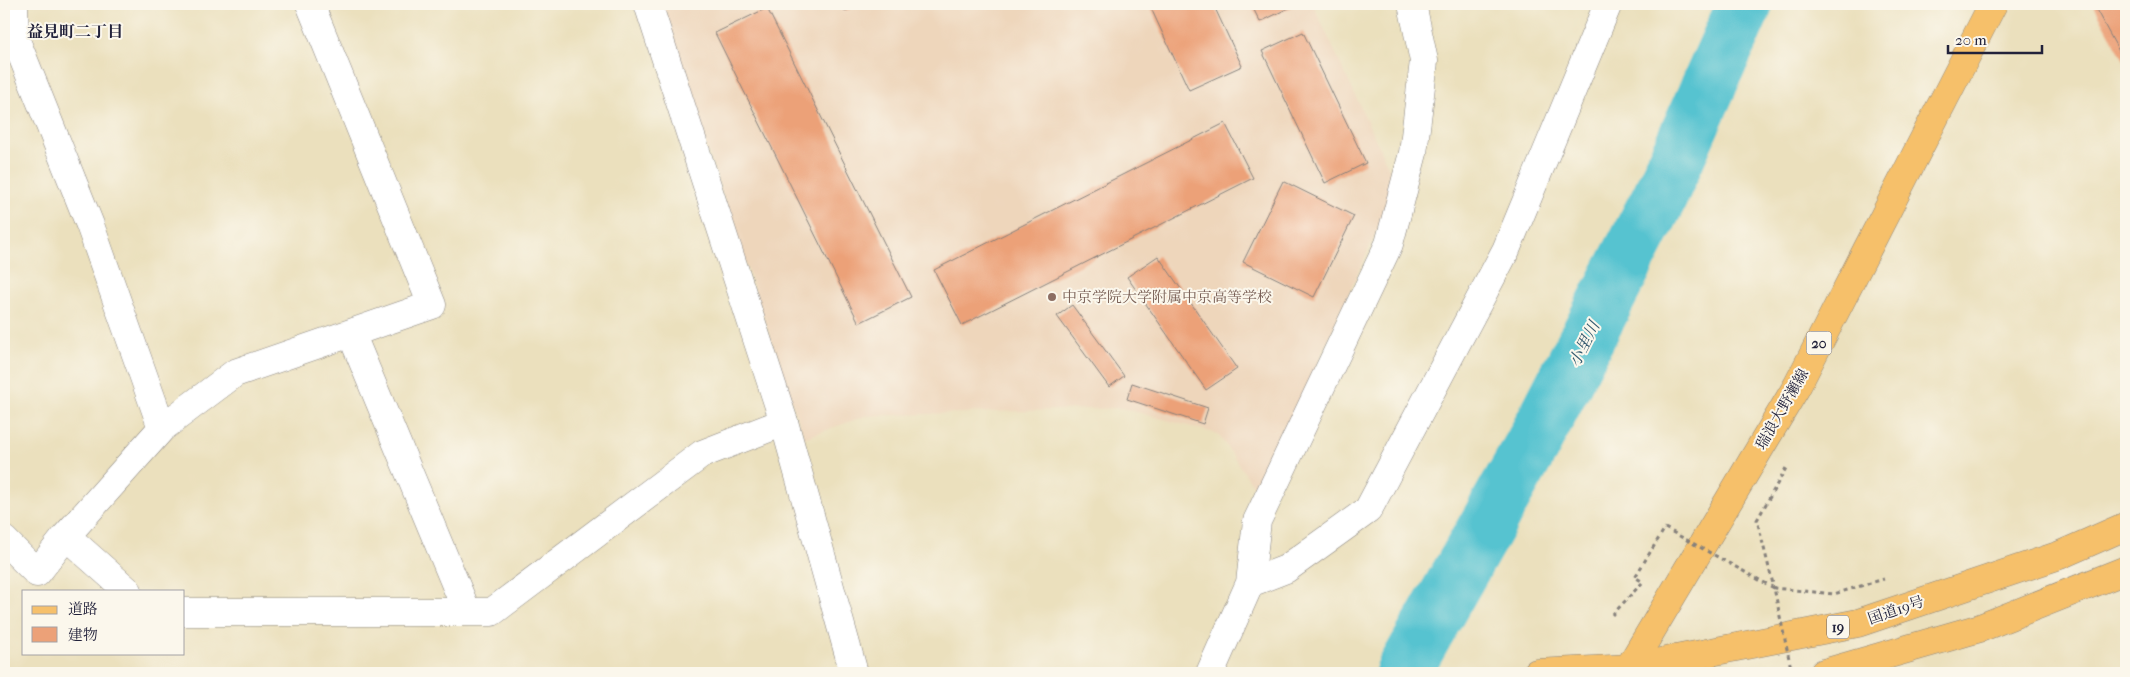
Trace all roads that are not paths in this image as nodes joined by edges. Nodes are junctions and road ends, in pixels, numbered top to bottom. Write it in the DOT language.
graph roads {
  1 [pos="14,4"];
  2 [pos="310,4"];
  3 [pos="648,4"];
  4 [pos="1412,4"];
  5 [pos="1608,4"];
  6 [pos="1993,4"];
  7 [pos="351,333"];
  8 [pos="784,422"];
  9 [pos="162,428"];
  10 [pos="2126,526"];
  11 [pos="66,536"];
  12 [pos="4,540"];
  13 [pos="2126,570"];
  14 [pos="1250,583"];
  15 [pos="127,590"];
  16 [pos="185,612"];
  17 [pos="467,612"];
  18 [pos="1628,671"];
  19 [pos="854,673"];
  20 [pos="1210,673"];
  21 [pos="1537,673"];
  22 [pos="1824,673"];
  1 -- 9 [label="street"];
  2 -- 7 [label="street"];
  3 -- 8 [label="street"];
  4 -- 14 [label="street"];
  5 -- 14 [label="street"];
  6 -- 18 [label="main road, 瑞浪大野瀬線 / 20"];
  7 -- 9 [label="street"];
  7 -- 17 [label="street"];
  8 -- 17 [label="street"];
  8 -- 19 [label="street"];
  9 -- 11 [label="street"];
  10 -- 18 [label="main road, 国道19号 / 19"];
  11 -- 12 [label="street"];
  11 -- 15 [label="street"];
  13 -- 22 [label="main road"];
  14 -- 20 [label="street"];
  16 -- 17 [label="street"];
  18 -- 21 [label="main road, 国道19号 / 19"];
}
